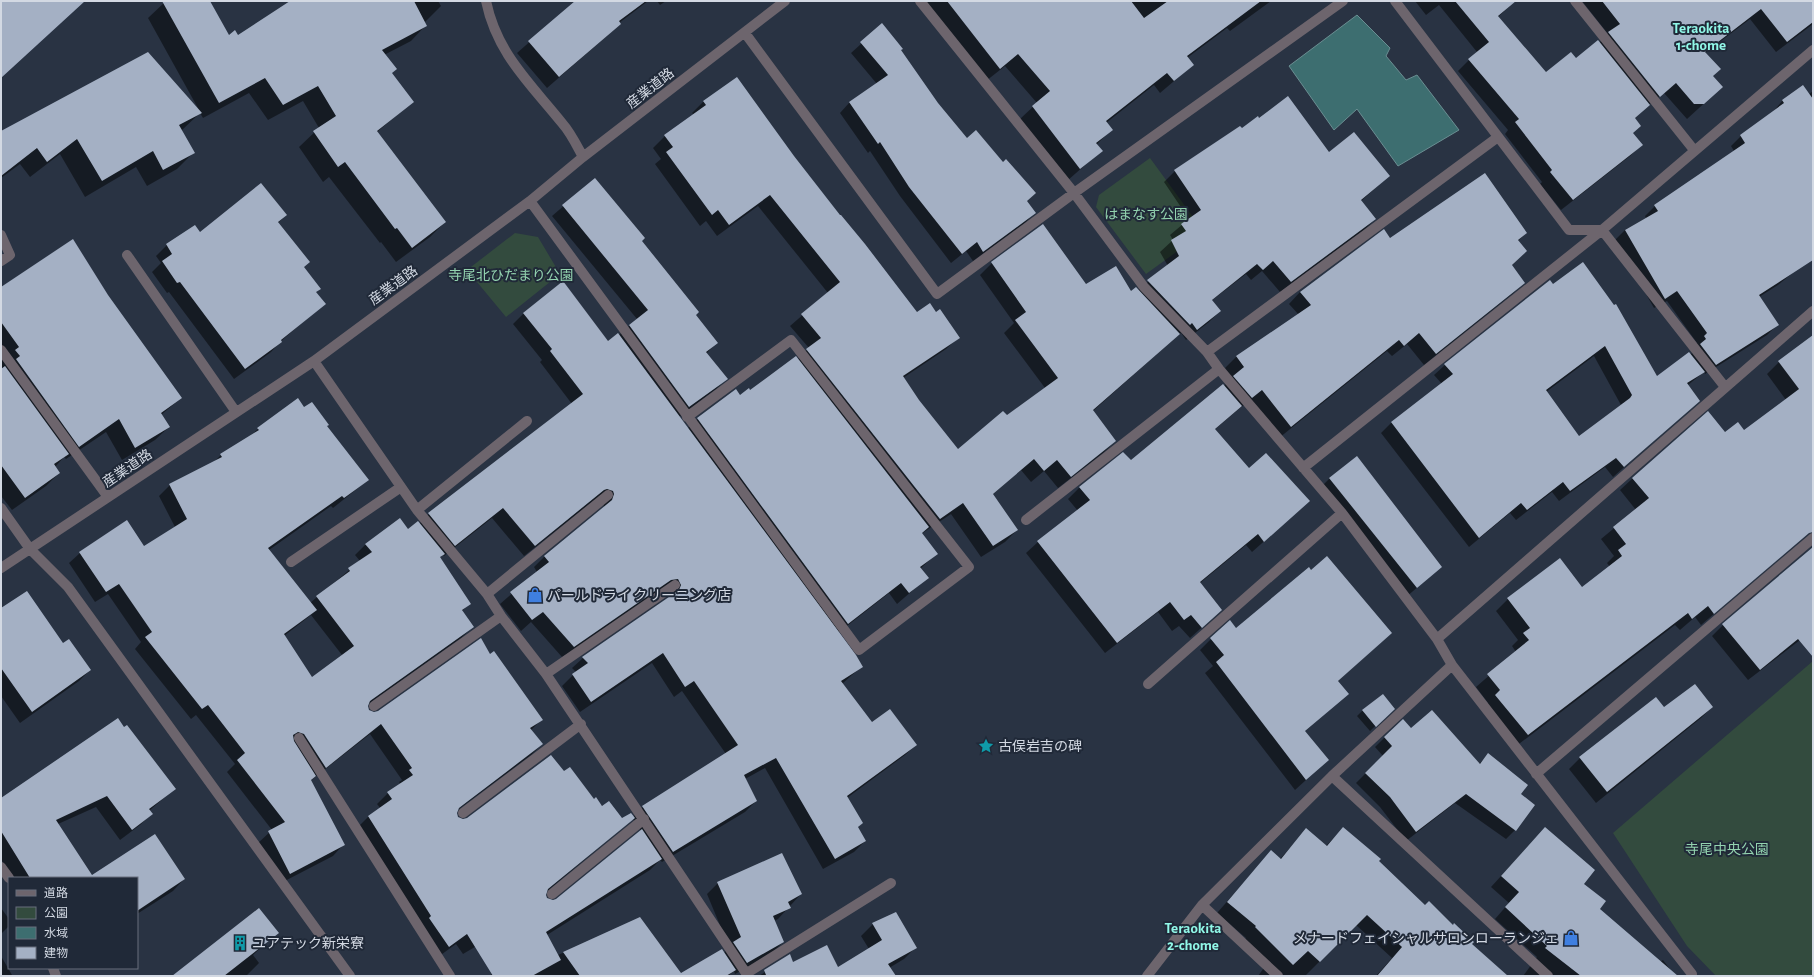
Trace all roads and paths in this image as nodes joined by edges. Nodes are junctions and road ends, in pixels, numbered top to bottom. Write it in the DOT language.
graph roads {
  1 [pos="486,1"];
  2 [pos="785,1"];
  3 [pos="920,1"];
  4 [pos="1343,1"];
  5 [pos="1395,1"];
  6 [pos="1575,1"];
  7 [pos="745,33"];
  8 [pos="1813,50"];
  9 [pos="1498,137"];
  10 [pos="1694,150"];
  11 [pos="583,157"];
  12 [pos="1074,193"];
  13 [pos="530,201"];
  14 [pos="1602,230"];
  15 [pos="1,235"];
  16 [pos="127,255"];
  17 [pos="1,261"];
  18 [pos="1813,311"];
  19 [pos="1,350"];
  20 [pos="1207,352"];
  21 [pos="314,361"];
  22 [pos="1219,369"];
  23 [pos="1726,387"];
  24 [pos="236,412"];
  25 [pos="687,417"];
  26 [pos="527,421"];
  27 [pos="1303,468"];
  28 [pos="401,487"];
  29 [pos="608,495"];
  30 [pos="108,497"];
  31 [pos="1,508"];
  32 [pos="417,510"];
  33 [pos="1342,513"];
  34 [pos="1026,520"];
  35 [pos="1813,538"];
  36 [pos="30,549"];
  37 [pos="291,562"];
  38 [pos="1,568"];
  39 [pos="675,585"];
  40 [pos="487,594"];
  41 [pos="501,616"];
  42 [pos="1436,639"];
  43 [pos="1452,665"];
  44 [pos="546,674"];
  45 [pos="1148,684"];
  46 [pos="374,706"];
  47 [pos="581,724"];
  48 [pos="300,738"];
  49 [pos="1536,774"];
  50 [pos="1332,776"];
  51 [pos="463,813"];
  52 [pos="644,819"];
  53 [pos="1,867"];
  54 [pos="8,877"];
  55 [pos="891,883"];
  56 [pos="552,894"];
  57 [pos="1202,905"];
  58 [pos="747,974"];
  59 [pos="1692,974"];
  60 [pos="350,976"];
  61 [pos="450,976"];
  62 [pos="1147,976"];
  63 [pos="1278,976"];
  64 [pos="1548,976"];
  1 -- 11 [label="street"];
  2 -- 7 [label="street, 産業道路"];
  3 -- 12 [label="street"];
  4 -- 12 [label="street"];
  5 -- 9 [label="street"];
  6 -- 10 [label="street"];
  7 -- 11 [label="street, 産業道路"];
  7 -- 12 [label="street"];
  8 -- 10 [label="street"];
  9 -- 14 [label="street"];
  9 -- 20 [label="street"];
  10 -- 14 [label="street"];
  11 -- 13 [label="street, 産業道路"];
  12 -- 20 [label="street"];
  13 -- 21 [label="street, 産業道路"];
  13 -- 25 [label="street"];
  14 -- 23 [label="street"];
  14 -- 27 [label="street"];
  15 -- 17 [label="street"];
  16 -- 24 [label="street"];
  18 -- 23 [label="street"];
  19 -- 30 [label="street"];
  20 -- 22 [label="street"];
  21 -- 24 [label="street, 産業道路"];
  21 -- 28 [label="street"];
  22 -- 27 [label="street"];
  22 -- 34 [label="street"];
  23 -- 42 [label="street"];
  24 -- 30 [label="street, 産業道路"];
  25 -- 25 [label="street"];
  26 -- 32 [label="street"];
  27 -- 33 [label="street"];
  28 -- 32 [label="street"];
  28 -- 37 [label="street"];
  29 -- 40 [label="street"];
  30 -- 36 [label="street, 産業道路"];
  31 -- 36 [label="street"];
  32 -- 40 [label="street"];
  33 -- 42 [label="street"];
  33 -- 45 [label="street"];
  35 -- 49 [label="street"];
  36 -- 38 [label="street, 産業道路"];
  36 -- 60 [label="street"];
  39 -- 44 [label="street"];
  40 -- 41 [label="street"];
  41 -- 44 [label="street"];
  41 -- 46 [label="street"];
  42 -- 43 [label="street"];
  43 -- 49 [label="street"];
  43 -- 50 [label="street"];
  44 -- 47 [label="street"];
  47 -- 51 [label="street"];
  47 -- 52 [label="street"];
  48 -- 61 [label="street"];
  49 -- 59 [label="street"];
  50 -- 57 [label="street"];
  50 -- 64 [label="street"];
  52 -- 56 [label="street"];
  52 -- 58 [label="street"];
  53 -- 54 [label="street"];
  55 -- 58 [label="street"];
  57 -- 62 [label="street"];
  57 -- 63 [label="street"];
}
